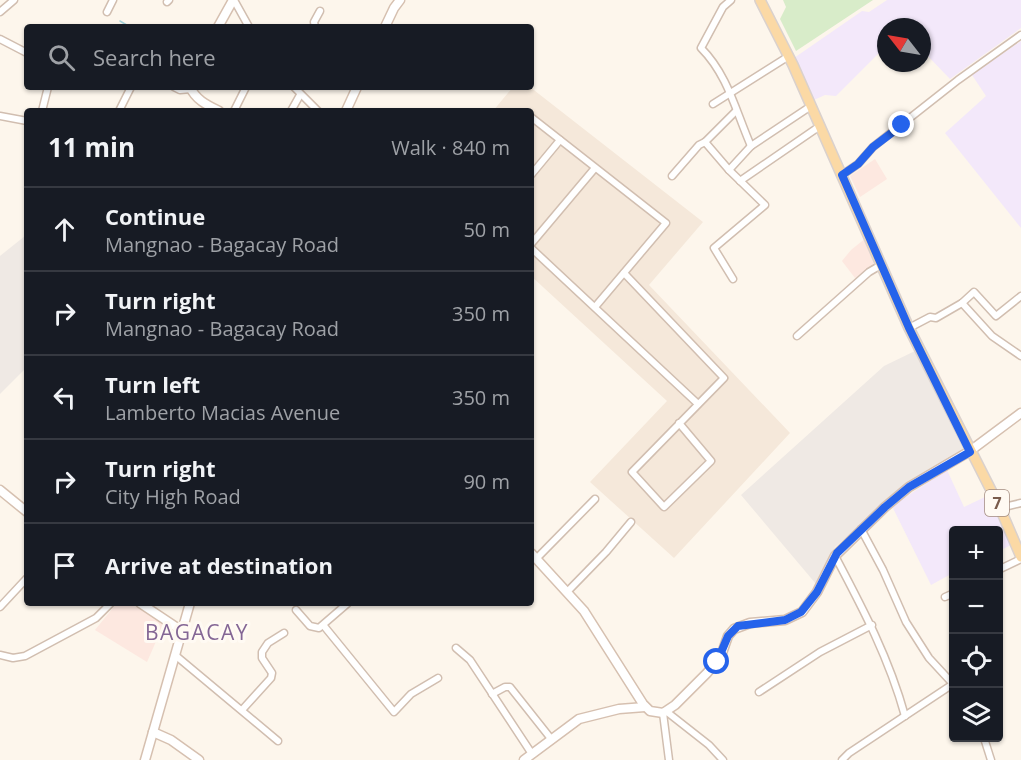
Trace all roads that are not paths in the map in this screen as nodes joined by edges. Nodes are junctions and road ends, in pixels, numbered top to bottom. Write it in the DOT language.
graph roads {
  1 [pos="14,0"];
  2 [pos="113,0"];
  3 [pos="233,0"];
  4 [pos="731,0"];
  5 [pos="760,0"];
  6 [pos="397,3"];
  7 [pos="320,11"];
  8 [pos="0,12"];
  9 [pos="107,12"];
  10 [pos="220,24"];
  11 [pos="247,24"];
  12 [pos="314,24"];
  13 [pos="386,24"];
  14 [pos="1021,35"];
  15 [pos="0,39"];
  16 [pos="24,51"];
  17 [pos="789,56"];
  18 [pos="47,90"];
  19 [pos="130,90"];
  20 [pos="193,90"];
  21 [pos="244,90"];
  22 [pos="297,90"];
  23 [pos="356,90"];
  24 [pos="731,92"];
  25 [pos="300,94"];
  26 [pos="712,104"];
  27 [pos="812,106"];
  28 [pos="43,108"];
  29 [pos="120,108"];
  30 [pos="213,108"];
  31 [pos="236,108"];
  32 [pos="293,108"];
  33 [pos="315,108"];
  34 [pos="347,108"];
  35 [pos="736,111"];
  36 [pos="0,116"];
  37 [pos="534,119"];
  38 [pos="24,120"];
  39 [pos="820,126"];
  40 [pos="560,140"];
  41 [pos="705,142"];
  42 [pos="751,146"];
  43 [pos="595,168"];
  44 [pos="729,170"];
  45 [pos="534,171"];
  46 [pos="842,175"];
  47 [pos="672,176"];
  48 [pos="740,181"];
  49 [pos="534,242"];
  50 [pos="534,249"];
  51 [pos="881,265"];
  52 [pos="624,273"];
  53 [pos="733,279"];
  54 [pos="1021,296"];
  55 [pos="962,303"];
  56 [pos="595,307"];
  57 [pos="909,328"];
  58 [pos="797,336"];
  59 [pos="1021,356"];
  60 [pos="698,404"];
  61 [pos="1021,413"];
  62 [pos="680,423"];
  63 [pos="970,452"];
  64 [pos="0,490"];
  65 [pos="595,499"];
  66 [pos="1021,503"];
  67 [pos="1000,508"];
  68 [pos="24,510"];
  69 [pos="631,522"];
  70 [pos="861,530"];
  71 [pos="534,556"];
  72 [pos="835,556"];
  73 [pos="1021,558"];
  74 [pos="1003,568"];
  75 [pos="24,581"];
  76 [pos="567,592"];
  77 [pos="949,595"];
  78 [pos="945,597"];
  79 [pos="108,606"];
  80 [pos="144,606"];
  81 [pos="189,606"];
  82 [pos="345,606"];
  83 [pos="0,607"];
  84 [pos="296,610"];
  85 [pos="872,625"];
  86 [pos="324,626"];
  87 [pos="182,631"];
  88 [pos="284,633"];
  89 [pos="456,648"];
  90 [pos="0,655"];
  91 [pos="175,655"];
  92 [pos="438,678"];
  93 [pos="949,680"];
  94 [pos="949,687"];
  95 [pos="759,692"];
  96 [pos="492,694"];
  97 [pos="645,706"];
  98 [pos="242,710"];
  99 [pos="665,713"];
  100 [pos="905,716"];
  101 [pos="153,732"];
  102 [pos="552,740"];
  103 [pos="278,741"];
  104 [pos="985,742"];
  105 [pos="532,754"];
  106 [pos="145,760"];
  107 [pos="199,760"];
  108 [pos="524,760"];
  109 [pos="669,760"];
  110 [pos="723,760"];
  111 [pos="842,760"];
  112 [pos="991,760"];
  1 -- 8 [label="street"];
  2 -- 9 [label="street"];
  3 -- 10 [label="street"];
  3 -- 11 [label="street"];
  4 -- 24 [label="street"];
  5 -- 17 [label="main road, 7"];
  6 -- 13 [label="street"];
  7 -- 12 [label="street"];
  14 -- 46 [label="street"];
  15 -- 16 [label="street"];
  17 -- 24 [label="street"];
  17 -- 27 [label="main road, 7"];
  18 -- 28 [label="street"];
  19 -- 29 [label="street"];
  20 -- 30 [label="street"];
  21 -- 31 [label="street"];
  22 -- 25 [label="street"];
  23 -- 34 [label="street"];
  24 -- 26 [label="street"];
  24 -- 35 [label="street"];
  25 -- 32 [label="street"];
  25 -- 33 [label="street"];
  27 -- 39 [label="main road, 7"];
  27 -- 42 [label="street"];
  35 -- 41 [label="street"];
  35 -- 42 [label="street"];
  36 -- 38 [label="street"];
  37 -- 40 [label="street"];
  39 -- 46 [label="main road, 7"];
  39 -- 48 [label="street"];
  40 -- 43 [label="street"];
  40 -- 45 [label="street"];
  41 -- 44 [label="street"];
  41 -- 47 [label="street"];
  42 -- 44 [label="street"];
  43 -- 49 [label="street"];
  43 -- 52 [label="street"];
  44 -- 48 [label="street"];
  46 -- 51 [label="main road, 7"];
  48 -- 53 [label="street"];
  50 -- 56 [label="street"];
  51 -- 57 [label="main road, 7"];
  51 -- 58 [label="street"];
  52 -- 56 [label="street"];
  52 -- 60 [label="street"];
  54 -- 55 [label="street"];
  55 -- 57 [label="street"];
  55 -- 59 [label="street"];
  56 -- 60 [label="street"];
  57 -- 63 [label="main road, 7"];
  60 -- 62 [label="street"];
  61 -- 63 [label="street"];
  62 -- 62 [label="street"];
  63 -- 67 [label="main road, 7"];
  63 -- 70 [label="street"];
  64 -- 68 [label="street"];
  65 -- 71 [label="street"];
  66 -- 67 [label="street"];
  67 -- 73 [label="main road, 7"];
  69 -- 76 [label="street"];
  70 -- 72 [label="street"];
  70 -- 93 [label="street"];
  71 -- 76 [label="street"];
  72 -- 85 [label="street"];
  72 -- 99 [label="street"];
  73 -- 74 [label="street"];
  75 -- 83 [label="street"];
  76 -- 97 [label="street"];
  77 -- 78 [label="street"];
  79 -- 90 [label="street"];
  80 -- 87 [label="street"];
  81 -- 87 [label="street"];
  82 -- 86 [label="street"];
  84 -- 86 [label="street"];
  85 -- 95 [label="street"];
  85 -- 100 [label="street"];
  86 -- 92 [label="street"];
  87 -- 91 [label="street"];
  88 -- 98 [label="street"];
  89 -- 96 [label="street"];
  91 -- 98 [label="street"];
  91 -- 101 [label="street"];
  94 -- 100 [label="street"];
  96 -- 102 [label="street"];
  96 -- 105 [label="street"];
  97 -- 99 [label="street"];
  97 -- 102 [label="street"];
  98 -- 103 [label="street"];
  99 -- 109 [label="street"];
  99 -- 110 [label="street"];
  100 -- 111 [label="street"];
  101 -- 106 [label="street"];
  101 -- 107 [label="street"];
  102 -- 105 [label="street"];
  104 -- 112 [label="street"];
  105 -- 108 [label="street"];
}
